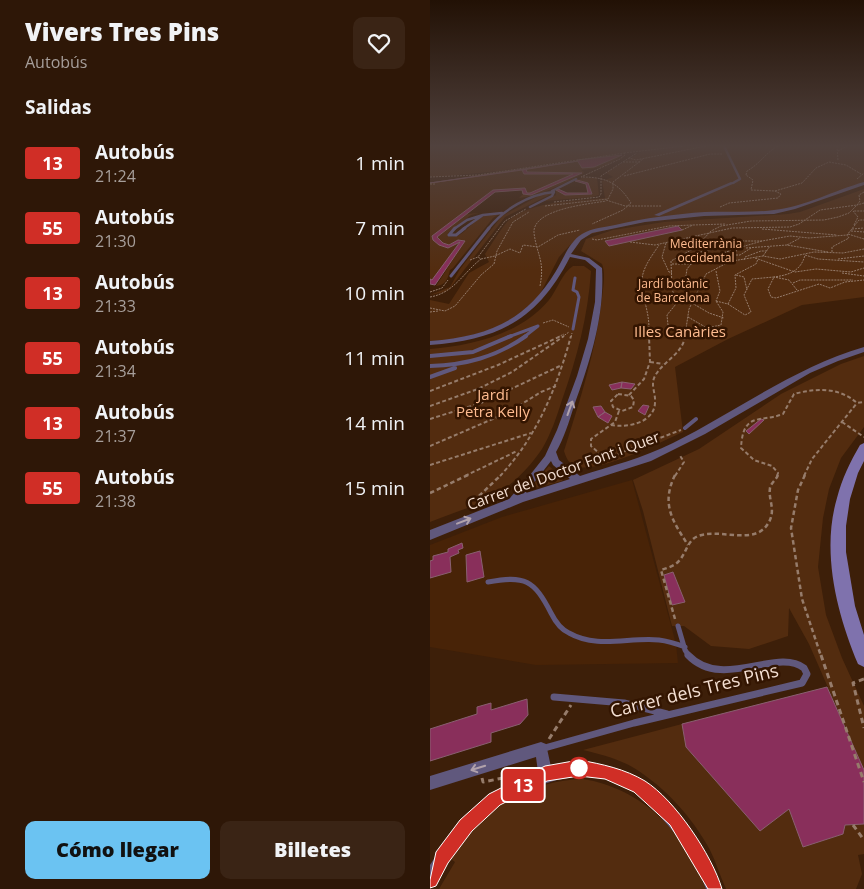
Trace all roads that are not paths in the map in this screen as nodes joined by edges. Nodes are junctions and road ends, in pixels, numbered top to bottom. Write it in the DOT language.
graph roads {
  1 [pos="559,187"];
  2 [pos="724,187"];
  3 [pos="854,187"];
  4 [pos="552,191"];
  5 [pos="530,207"];
  6 [pos="677,208"];
  7 [pos="504,213"];
  8 [pos="484,214"];
  9 [pos="689,216"];
  10 [pos="674,217"];
  11 [pos="645,220"];
  12 [pos="569,255"];
  13 [pos="451,276"];
  14 [pos="575,278"];
  15 [pos="573,329"];
  16 [pos="430,343"];
  17 [pos="864,349"];
  18 [pos="430,356"];
  19 [pos="430,366"];
  20 [pos="459,366"];
  21 [pos="430,377"];
  22 [pos="696,420"];
  23 [pos="685,428"];
  24 [pos="864,448"];
  25 [pos="552,453"];
  26 [pos="578,480"];
  27 [pos="510,504"];
  28 [pos="430,535"];
  29 [pos="488,582"];
  30 [pos="678,626"];
  31 [pos="685,647"];
  32 [pos="864,658"];
  33 [pos="554,697"];
  34 [pos="669,715"];
  35 [pos="542,750"];
  36 [pos="545,774"];
  37 [pos="430,783"];
  38 [pos="430,880"];
  39 [pos="714,889"];
  1 -- 4 [label="lane"];
  2 -- 6 [label="street"];
  3 -- 9 [label="street"];
  4 -- 5 [label="lane"];
  4 -- 7 [label="lane"];
  6 -- 9 [label="street"];
  6 -- 10 [label="street"];
  6 -- 11 [label="street"];
  7 -- 8 [label="lane"];
  7 -- 13 [label="lane"];
  8 -- 8 [label="lane"];
  9 -- 10 [label="street"];
  10 -- 11 [label="street"];
  11 -- 12 [label="street"];
  12 -- 16 [label="street"];
  25 -- 12 [label="street, one-way"];
  14 -- 15 [label="lane"];
  17 -- 26 [label="street, Carrer del Doctor Font i Quer"];
  18 -- 20 [label="lane"];
  19 -- 20 [label="lane"];
  20 -- 21 [label="lane"];
  22 -- 23 [label="lane"];
  24 -- 32 [label="street"];
  25 -- 26 [label="street"];
  25 -- 27 [label="street"];
  26 -- 27 [label="street, Carrer del Doctor Font i Quer"];
  28 -- 27 [label="street, Carrer del Doctor Font i Quer, one-way"];
  29 -- 31 [label="lane"];
  30 -- 31 [label="lane, Carrer dels Tres Pins"];
  31 -- 34 [label="lane, Carrer dels Tres Pins"];
  33 -- 34 [label="lane"];
  34 -- 35 [label="lane, Carrer dels Tres Pins"];
  35 -- 36 [label="street"];
  35 -- 37 [label="street, Carrer dels Tres Pins, one-way"];
  36 -- 38 [label="street"];
  36 -- 39 [label="street"];
}
